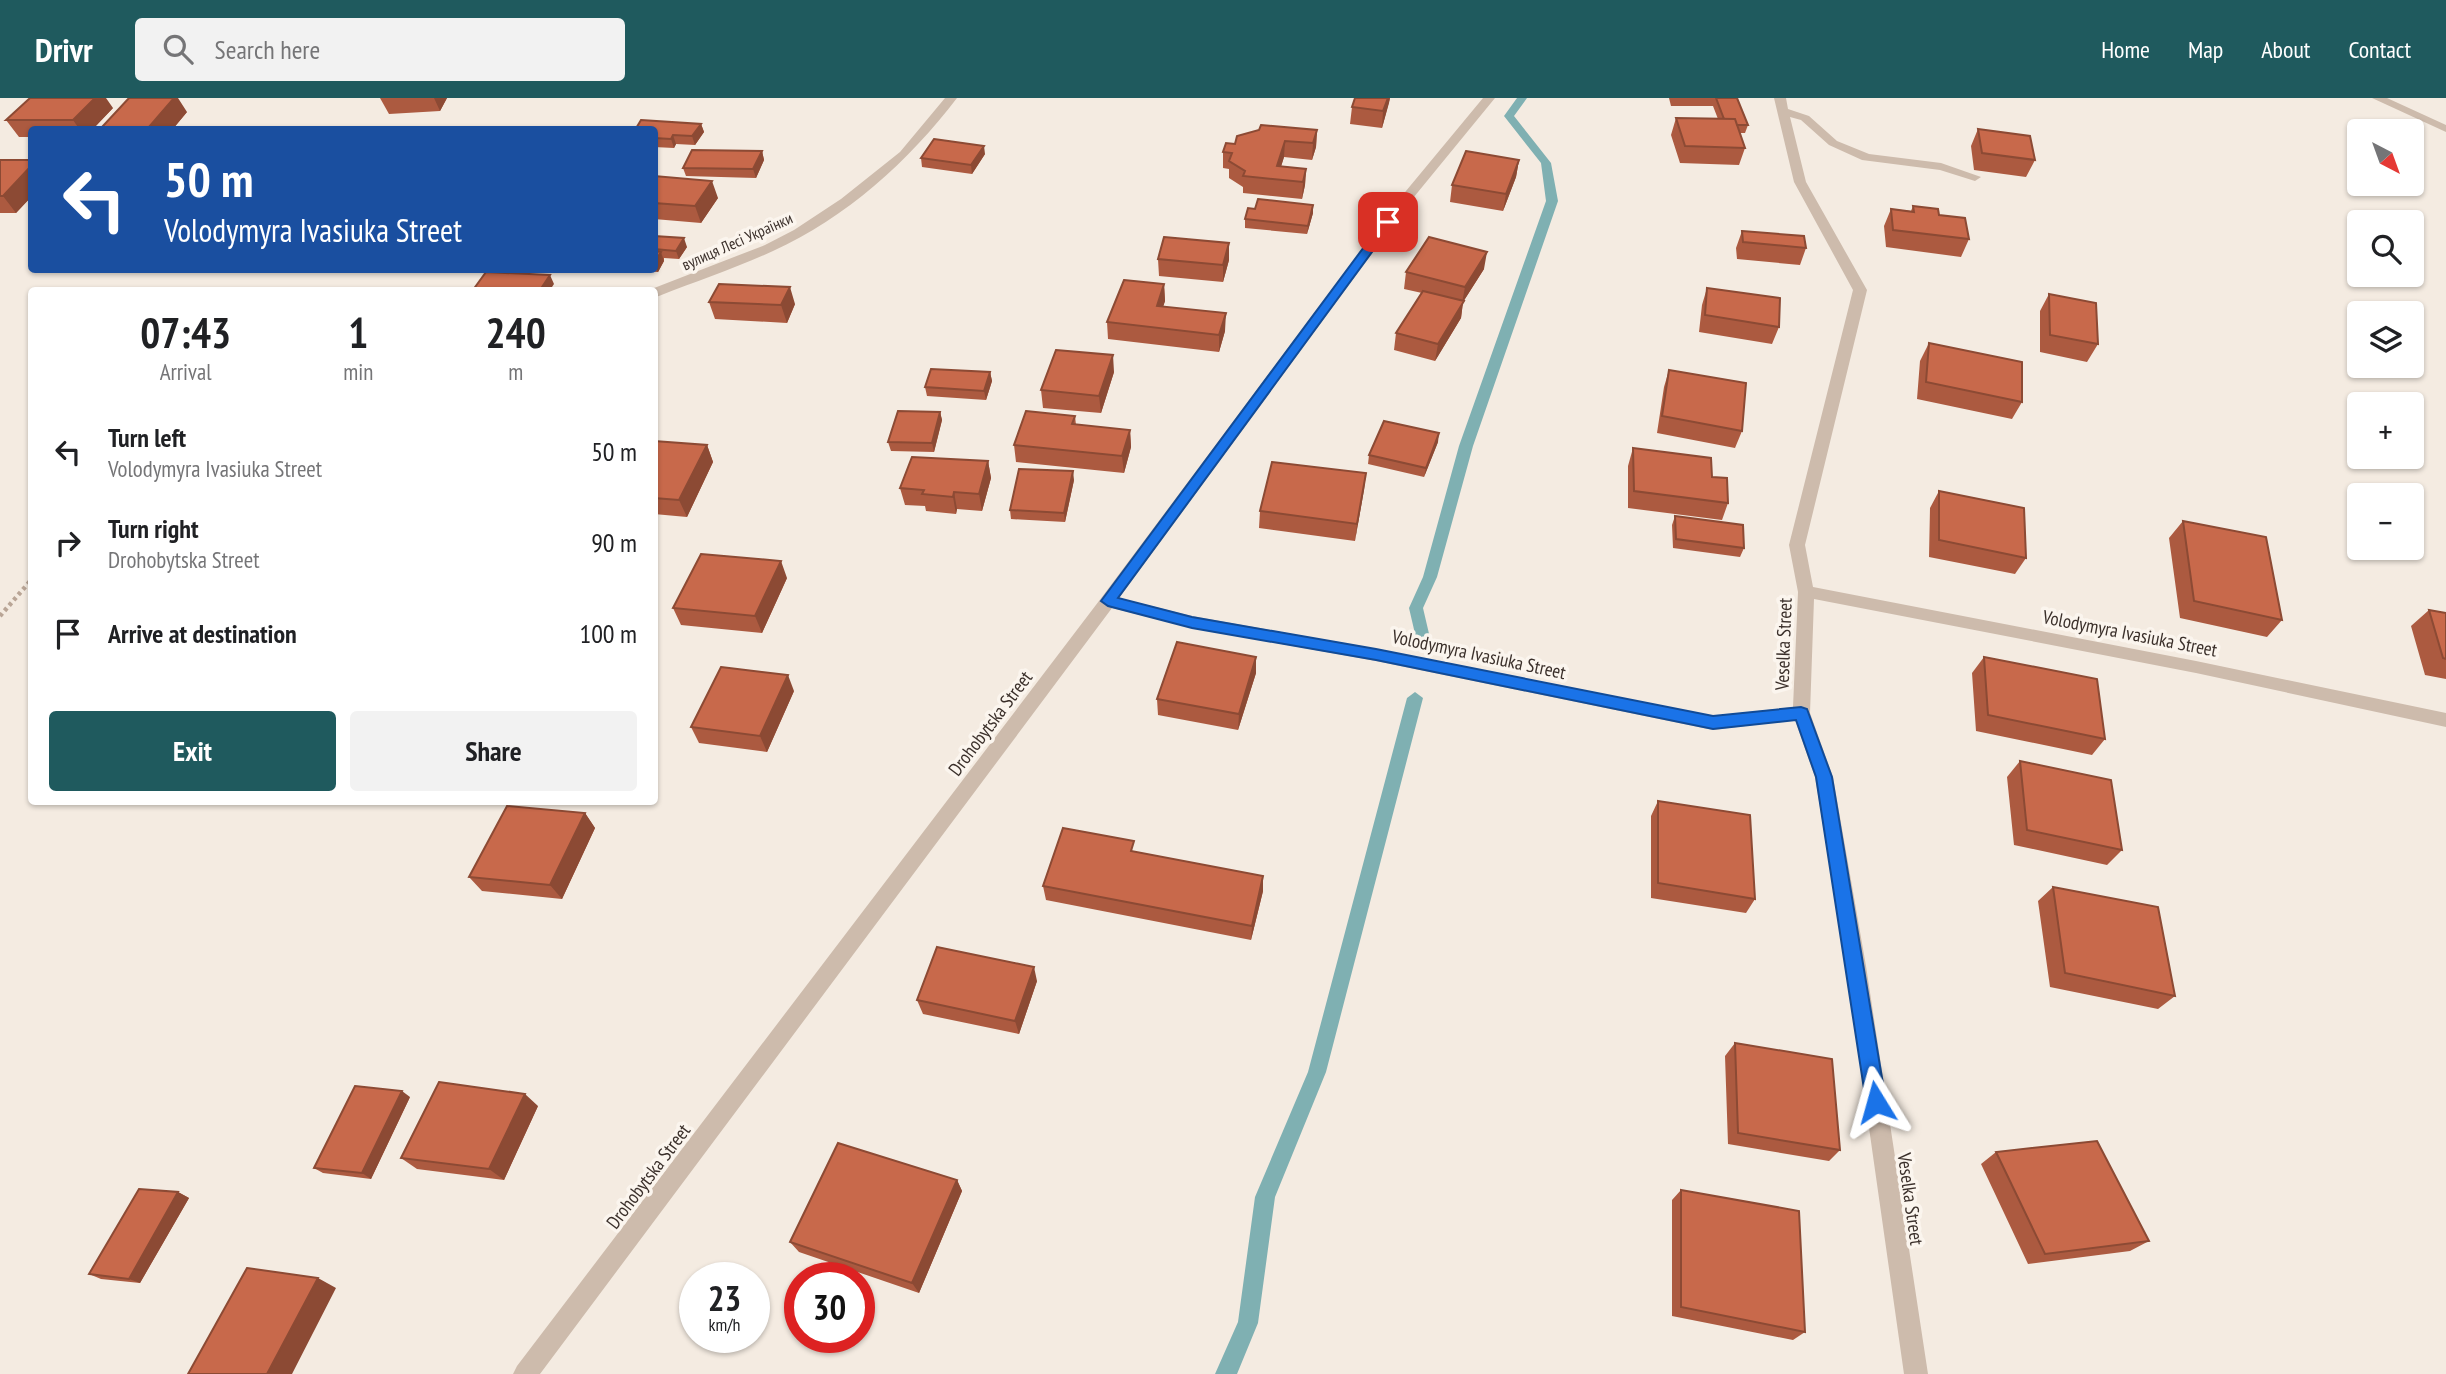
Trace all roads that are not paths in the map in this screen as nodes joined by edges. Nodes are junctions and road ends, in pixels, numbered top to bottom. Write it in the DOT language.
graph roads {
  1 [pos="951,98"];
  2 [pos="1489,98"];
  3 [pos="2378,98"];
  4 [pos="1781,104"];
  5 [pos="2446,129"];
  6 [pos="1975,177"];
  7 [pos="658,291"];
  8 [pos="1806,592"];
  9 [pos="1108,601"];
  10 [pos="1801,713"];
  11 [pos="2446,720"];
  12 [pos="525,1374"];
  13 [pos="1916,1374"];
  1 -- 7 [label="street, вулиця Лесі Українки"];
  2 -- 9 [label="street, Drohobytska Street"];
  3 -- 5 [label="street"];
  4 -- 6 [label="street"];
  4 -- 8 [label="street, Veselka Street"];
  8 -- 10 [label="street, Veselka Street"];
  8 -- 11 [label="street, Volodymyra Ivasiuka Street"];
  9 -- 10 [label="street, Volodymyra Ivasiuka Street"];
  9 -- 12 [label="street, Drohobytska Street"];
  10 -- 13 [label="street, Veselka Street"];
}
